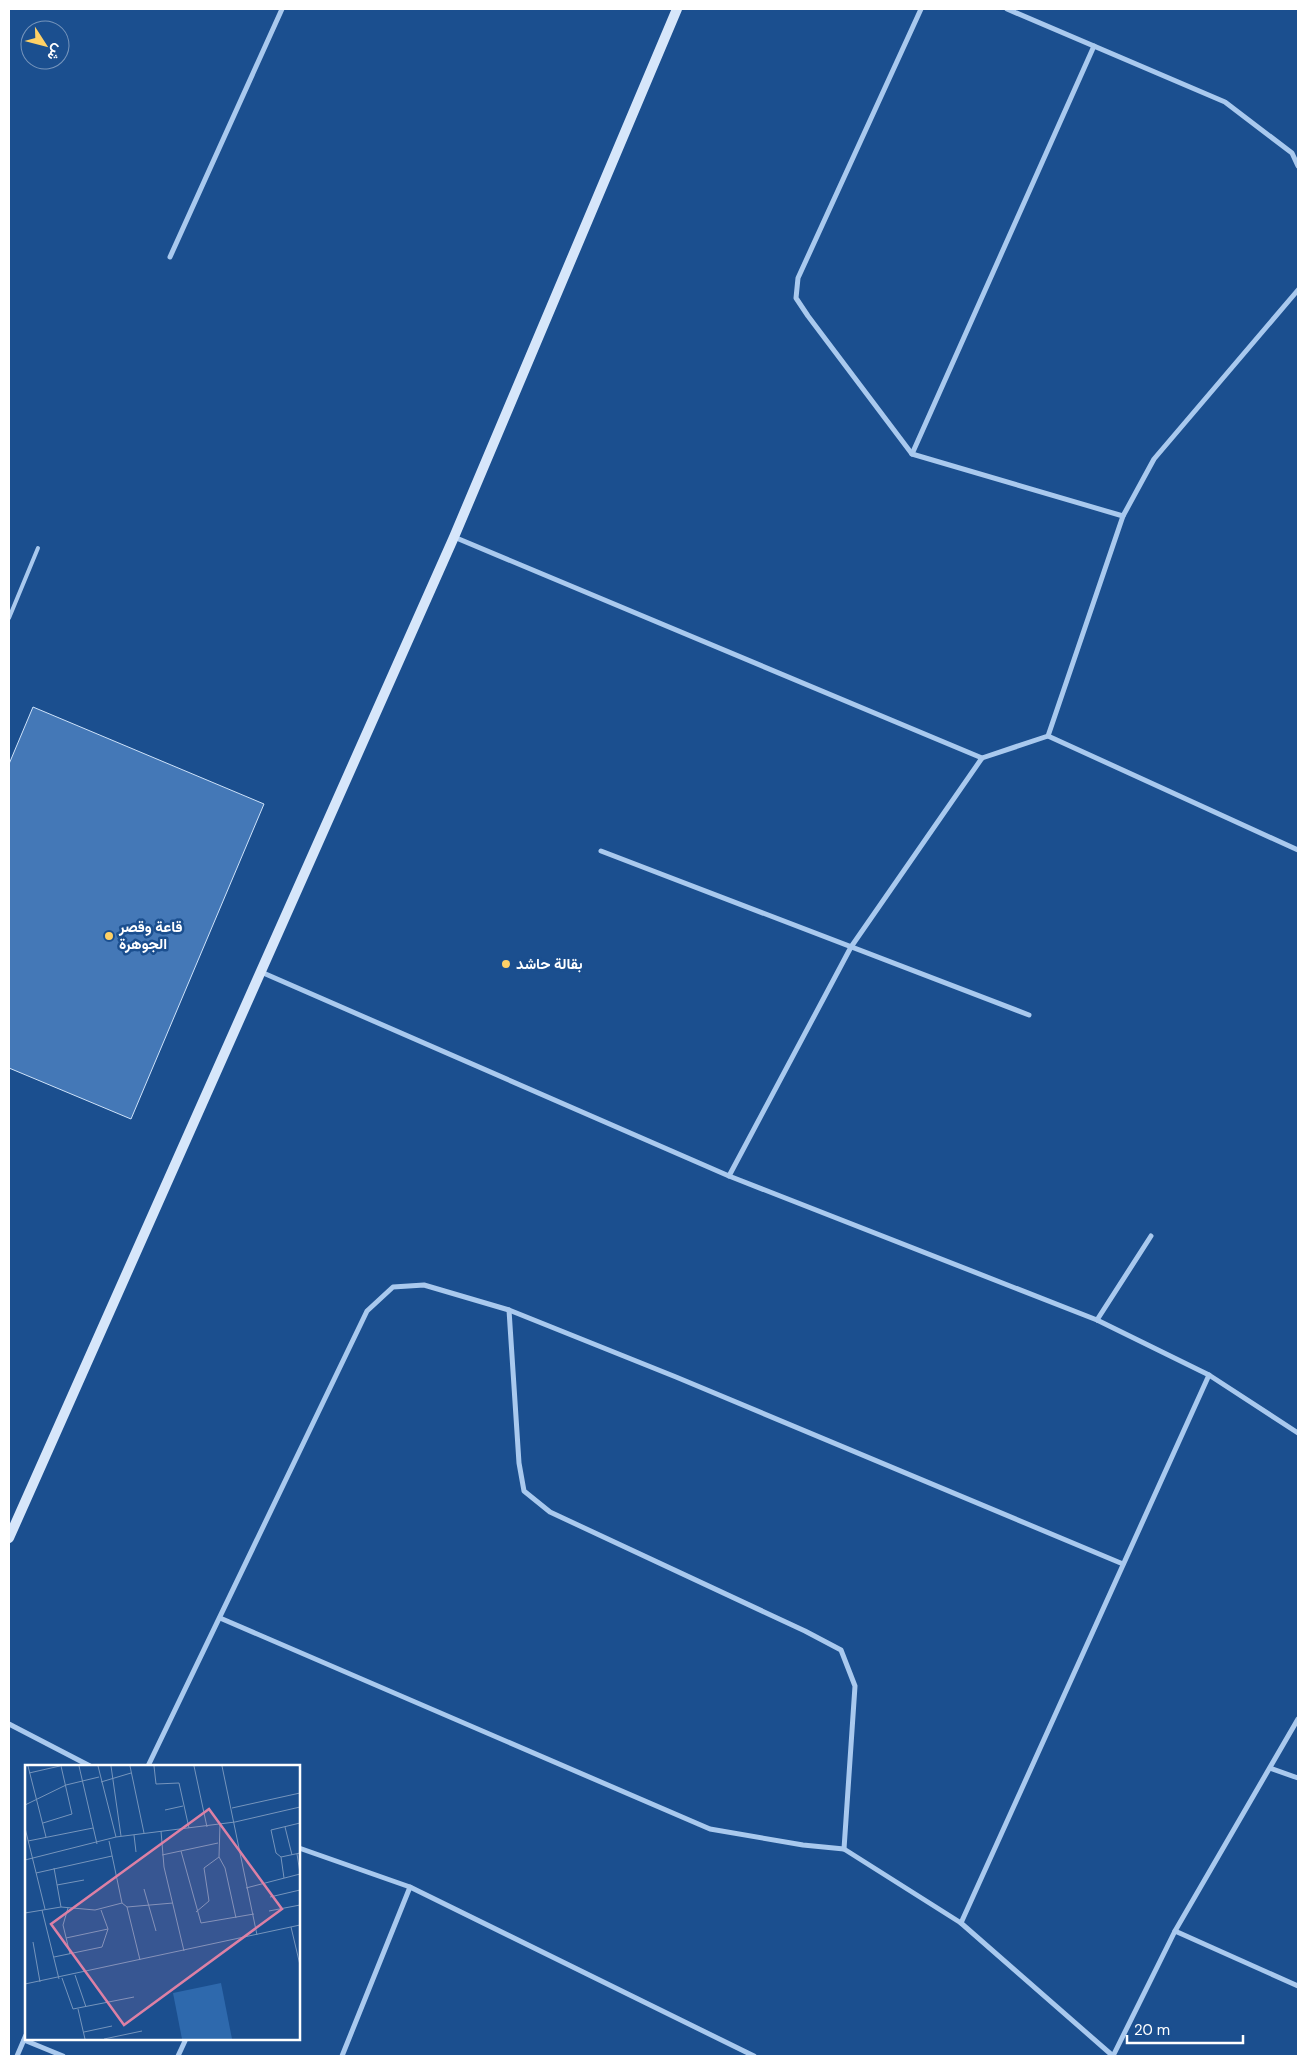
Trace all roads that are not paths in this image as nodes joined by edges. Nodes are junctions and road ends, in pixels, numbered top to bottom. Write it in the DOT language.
graph roads {
  1 [pos="282,9"];
  2 [pos="677,9"];
  3 [pos="920,9"];
  4 [pos="1007,9"];
  5 [pos="1094,46"];
  6 [pos="1298,166"];
  7 [pos="170,257"];
  8 [pos="1298,290"];
  9 [pos="912,454"];
  10 [pos="1123,516"];
  11 [pos="454,537"];
  12 [pos="38,548"];
  13 [pos="9,618"];
  14 [pos="1048,736"];
  15 [pos="982,758"];
  16 [pos="1298,850"];
  17 [pos="601,851"];
  18 [pos="851,947"];
  19 [pos="259,971"];
  20 [pos="1029,1015"];
  21 [pos="729,1176"];
  22 [pos="1152,1236"];
  23 [pos="509,1310"];
  24 [pos="1097,1320"];
  25 [pos="1209,1375"];
  26 [pos="1298,1433"];
  27 [pos="9,1538"];
  28 [pos="1124,1564"];
  29 [pos="220,1618"];
  30 [pos="1298,1719"];
  31 [pos="9,1724"];
  32 [pos="88,1765"];
  33 [pos="148,1765"];
  34 [pos="1270,1768"];
  35 [pos="1298,1778"];
  36 [pos="300,1848"];
  37 [pos="844,1849"];
  38 [pos="410,1887"];
  39 [pos="961,1923"];
  40 [pos="1175,1931"];
  41 [pos="1298,1986"];
  42 [pos="25,2038"];
  43 [pos="29,2040"];
  44 [pos="185,2041"];
  45 [pos="17,2056"];
  46 [pos="63,2056"];
  47 [pos="178,2056"];
  48 [pos="342,2056"];
  49 [pos="754,2056"];
  50 [pos="1113,2056"];
  1 -- 7 [label="street"];
  2 -- 11 [label="street"];
  3 -- 9 [label="street"];
  4 -- 5 [label="street"];
  5 -- 6 [label="street"];
  5 -- 9 [label="street"];
  8 -- 10 [label="street"];
  9 -- 10 [label="street"];
  10 -- 14 [label="street"];
  11 -- 15 [label="street"];
  11 -- 19 [label="street"];
  12 -- 13 [label="lane"];
  14 -- 15 [label="street"];
  14 -- 16 [label="street"];
  15 -- 18 [label="street"];
  17 -- 18 [label="street"];
  18 -- 20 [label="street"];
  18 -- 21 [label="street"];
  19 -- 21 [label="street"];
  19 -- 27 [label="street"];
  21 -- 24 [label="street"];
  22 -- 24 [label="street"];
  23 -- 28 [label="street"];
  23 -- 29 [label="street"];
  23 -- 37 [label="street"];
  24 -- 25 [label="street"];
  25 -- 26 [label="street"];
  25 -- 28 [label="street"];
  28 -- 39 [label="street"];
  29 -- 33 [label="street"];
  29 -- 37 [label="street"];
  30 -- 34 [label="street"];
  31 -- 32 [label="street"];
  34 -- 35 [label="street"];
  34 -- 40 [label="street"];
  36 -- 38 [label="street"];
  37 -- 39 [label="street"];
  38 -- 48 [label="street"];
  38 -- 49 [label="street"];
  39 -- 50 [label="street"];
  40 -- 41 [label="street"];
  40 -- 50 [label="street"];
  42 -- 45 [label="street"];
  43 -- 46 [label="street"];
  44 -- 47 [label="street"];
}
